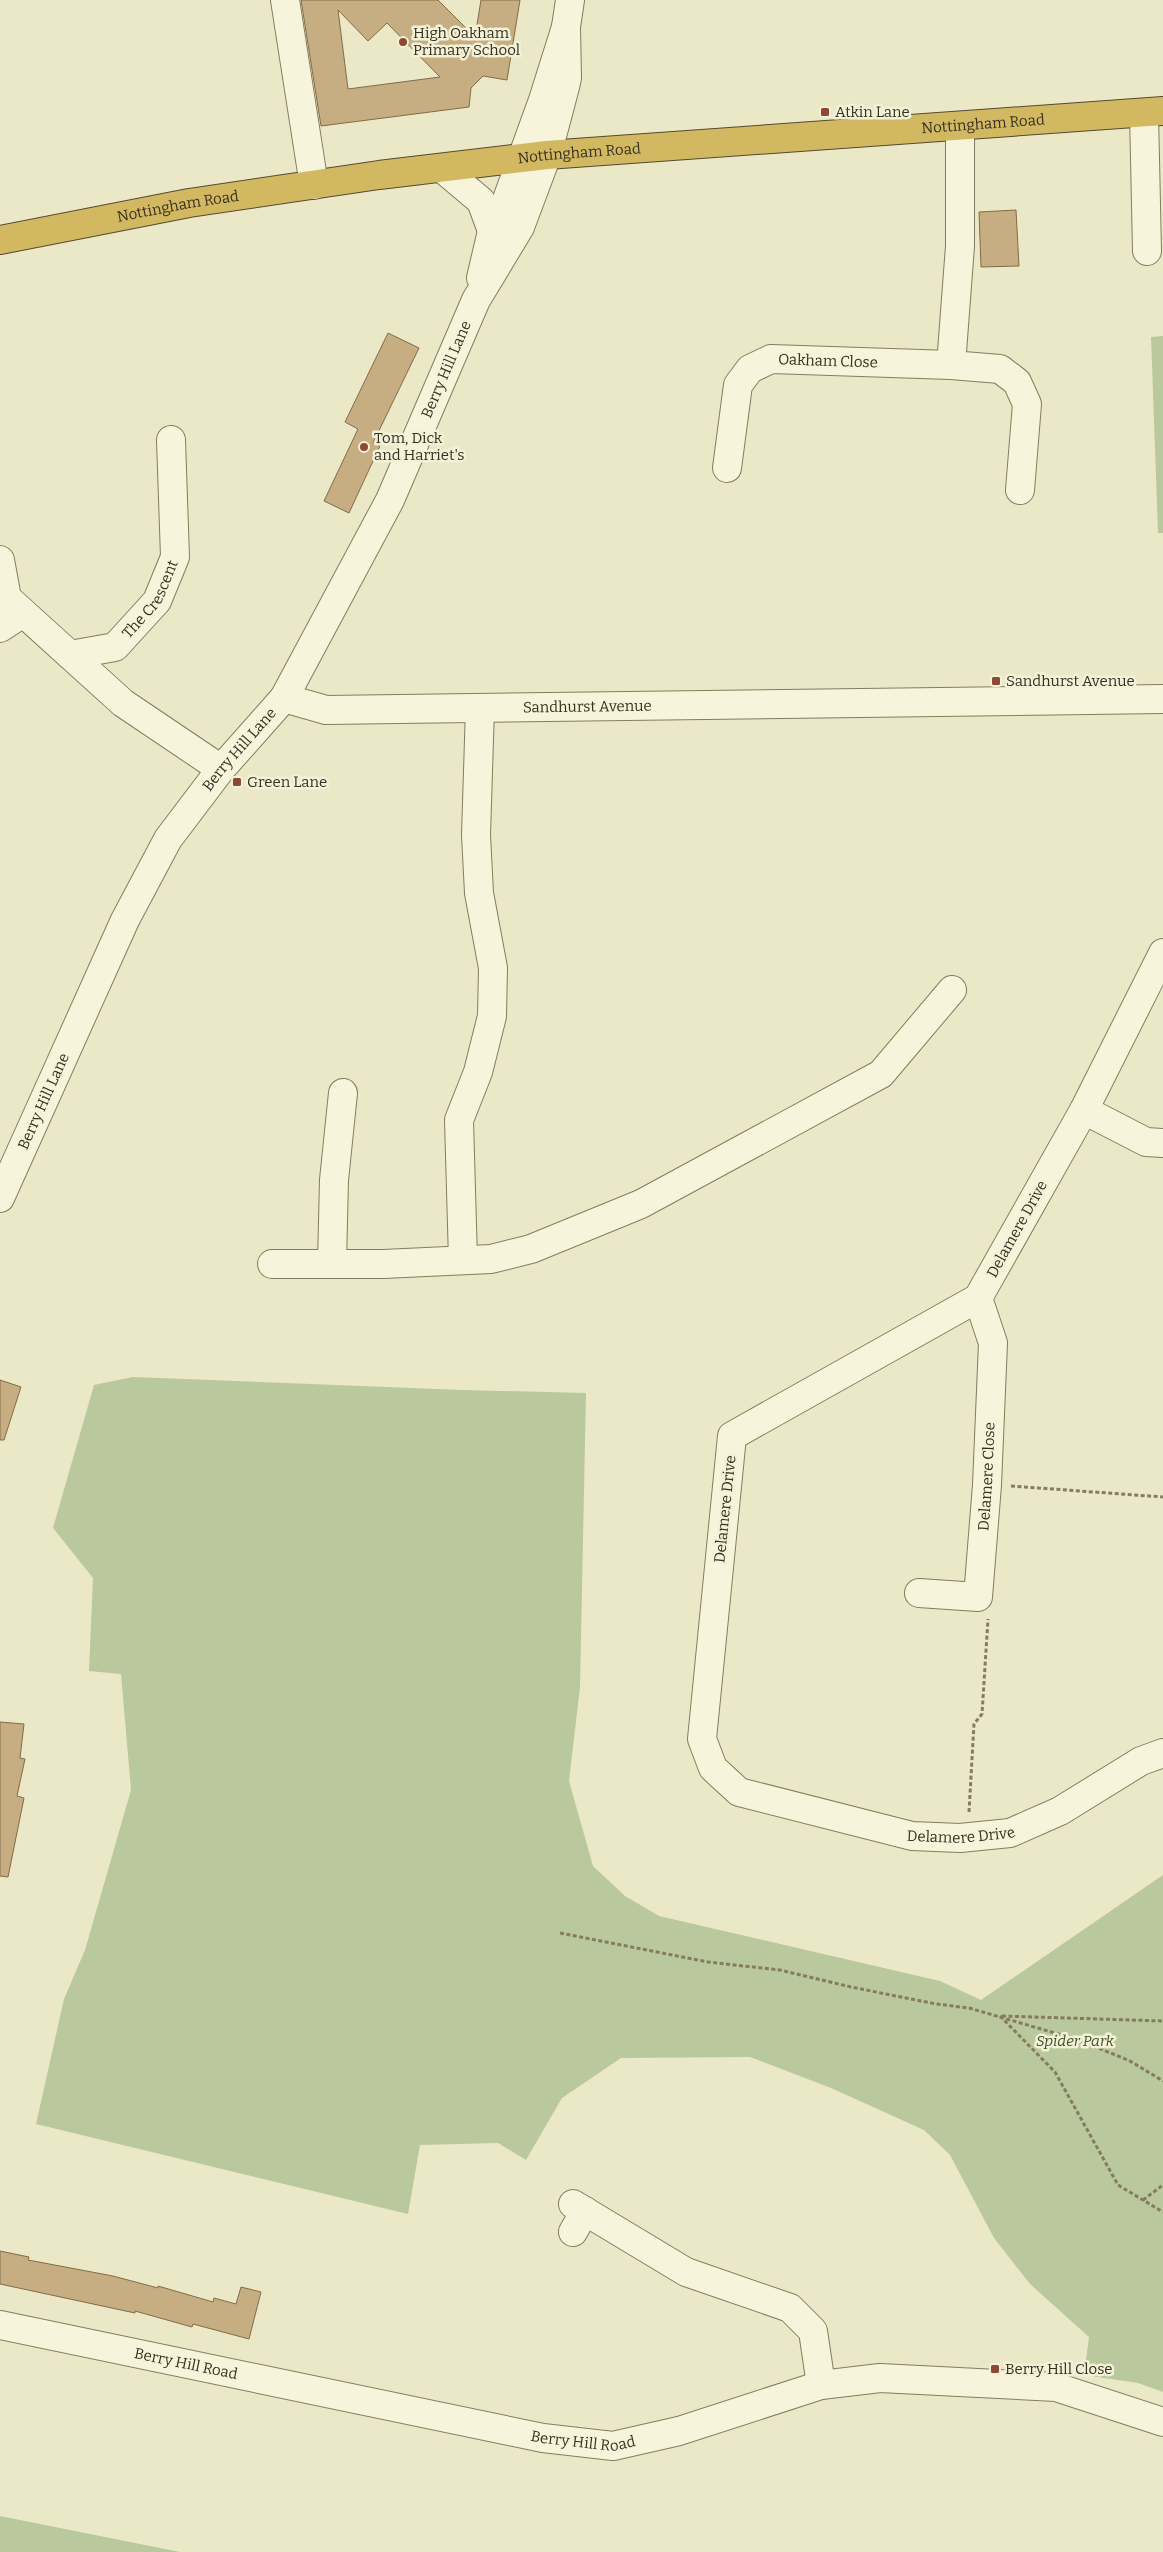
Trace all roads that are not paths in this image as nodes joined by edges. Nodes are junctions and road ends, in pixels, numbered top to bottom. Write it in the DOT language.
graph roads {
  1 [pos="285,0"];
  2 [pos="570,0"];
  3 [pos="1153,112"];
  4 [pos="960,127"];
  5 [pos="535,157"];
  6 [pos="443,169"];
  7 [pos="314,185"];
  8 [pos="492,231"];
  9 [pos="0,240"];
  10 [pos="1147,251"];
  11 [pos="476,300"];
  12 [pos="951,365"];
  13 [pos="171,440"];
  14 [pos="727,468"];
  15 [pos="1020,490"];
  16 [pos="0,560"];
  17 [pos="23,613"];
  18 [pos="0,628"];
  19 [pos="70,655"];
  20 [pos="284,698"];
  21 [pos="1163,698"];
  22 [pos="480,708"];
  23 [pos="221,769"];
  24 [pos="1163,953"];
  25 [pos="952,990"];
  26 [pos="343,1093"];
  27 [pos="1084,1110"];
  28 [pos="1163,1143"];
  29 [pos="0,1198"];
  30 [pos="463,1260"];
  31 [pos="332,1263"];
  32 [pos="272,1264"];
  33 [pos="978,1298"];
  34 [pos="919,1593"];
  35 [pos="1163,1753"];
  36 [pos="577,2216"];
  37 [pos="0,2326"];
  38 [pos="821,2385"];
  39 [pos="1163,2422"];
  1 -- 7 [label="street"];
  2 -- 5 [label="street"];
  3 -- 4 [label="highway, Nottingham Road"];
  3 -- 10 [label="street"];
  4 -- 5 [label="highway, Nottingham Road"];
  4 -- 12 [label="street"];
  5 -- 6 [label="highway, Nottingham Road"];
  5 -- 8 [label="street, Berry Hill Lane"];
  5 -- 11 [label="street, Berry Hill Lane"];
  6 -- 7 [label="highway, Nottingham Road"];
  6 -- 8 [label="street"];
  7 -- 9 [label="highway, Nottingham Road"];
  8 -- 11 [label="street, Berry Hill Lane"];
  11 -- 20 [label="street, Berry Hill Lane"];
  12 -- 14 [label="street, Oakham Close"];
  12 -- 15 [label="street, Oakham Close"];
  13 -- 19 [label="street, The Crescent"];
  16 -- 17 [label="street"];
  17 -- 18 [label="street"];
  17 -- 19 [label="street"];
  19 -- 23 [label="street"];
  20 -- 22 [label="street, Sandhurst Avenue"];
  20 -- 23 [label="street, Berry Hill Lane"];
  21 -- 22 [label="street, Sandhurst Avenue"];
  22 -- 30 [label="street"];
  23 -- 29 [label="street, Berry Hill Lane"];
  24 -- 27 [label="street, Delamere Drive"];
  25 -- 30 [label="street"];
  26 -- 31 [label="street"];
  27 -- 28 [label="street"];
  27 -- 33 [label="street, Delamere Drive"];
  30 -- 31 [label="street"];
  31 -- 32 [label="street"];
  33 -- 34 [label="street, Delamere Close"];
  33 -- 35 [label="street, Delamere Drive"];
  36 -- 38 [label="street"];
  37 -- 38 [label="street, Berry Hill Road"];
  38 -- 39 [label="street, Berry Hill Road"];
}
